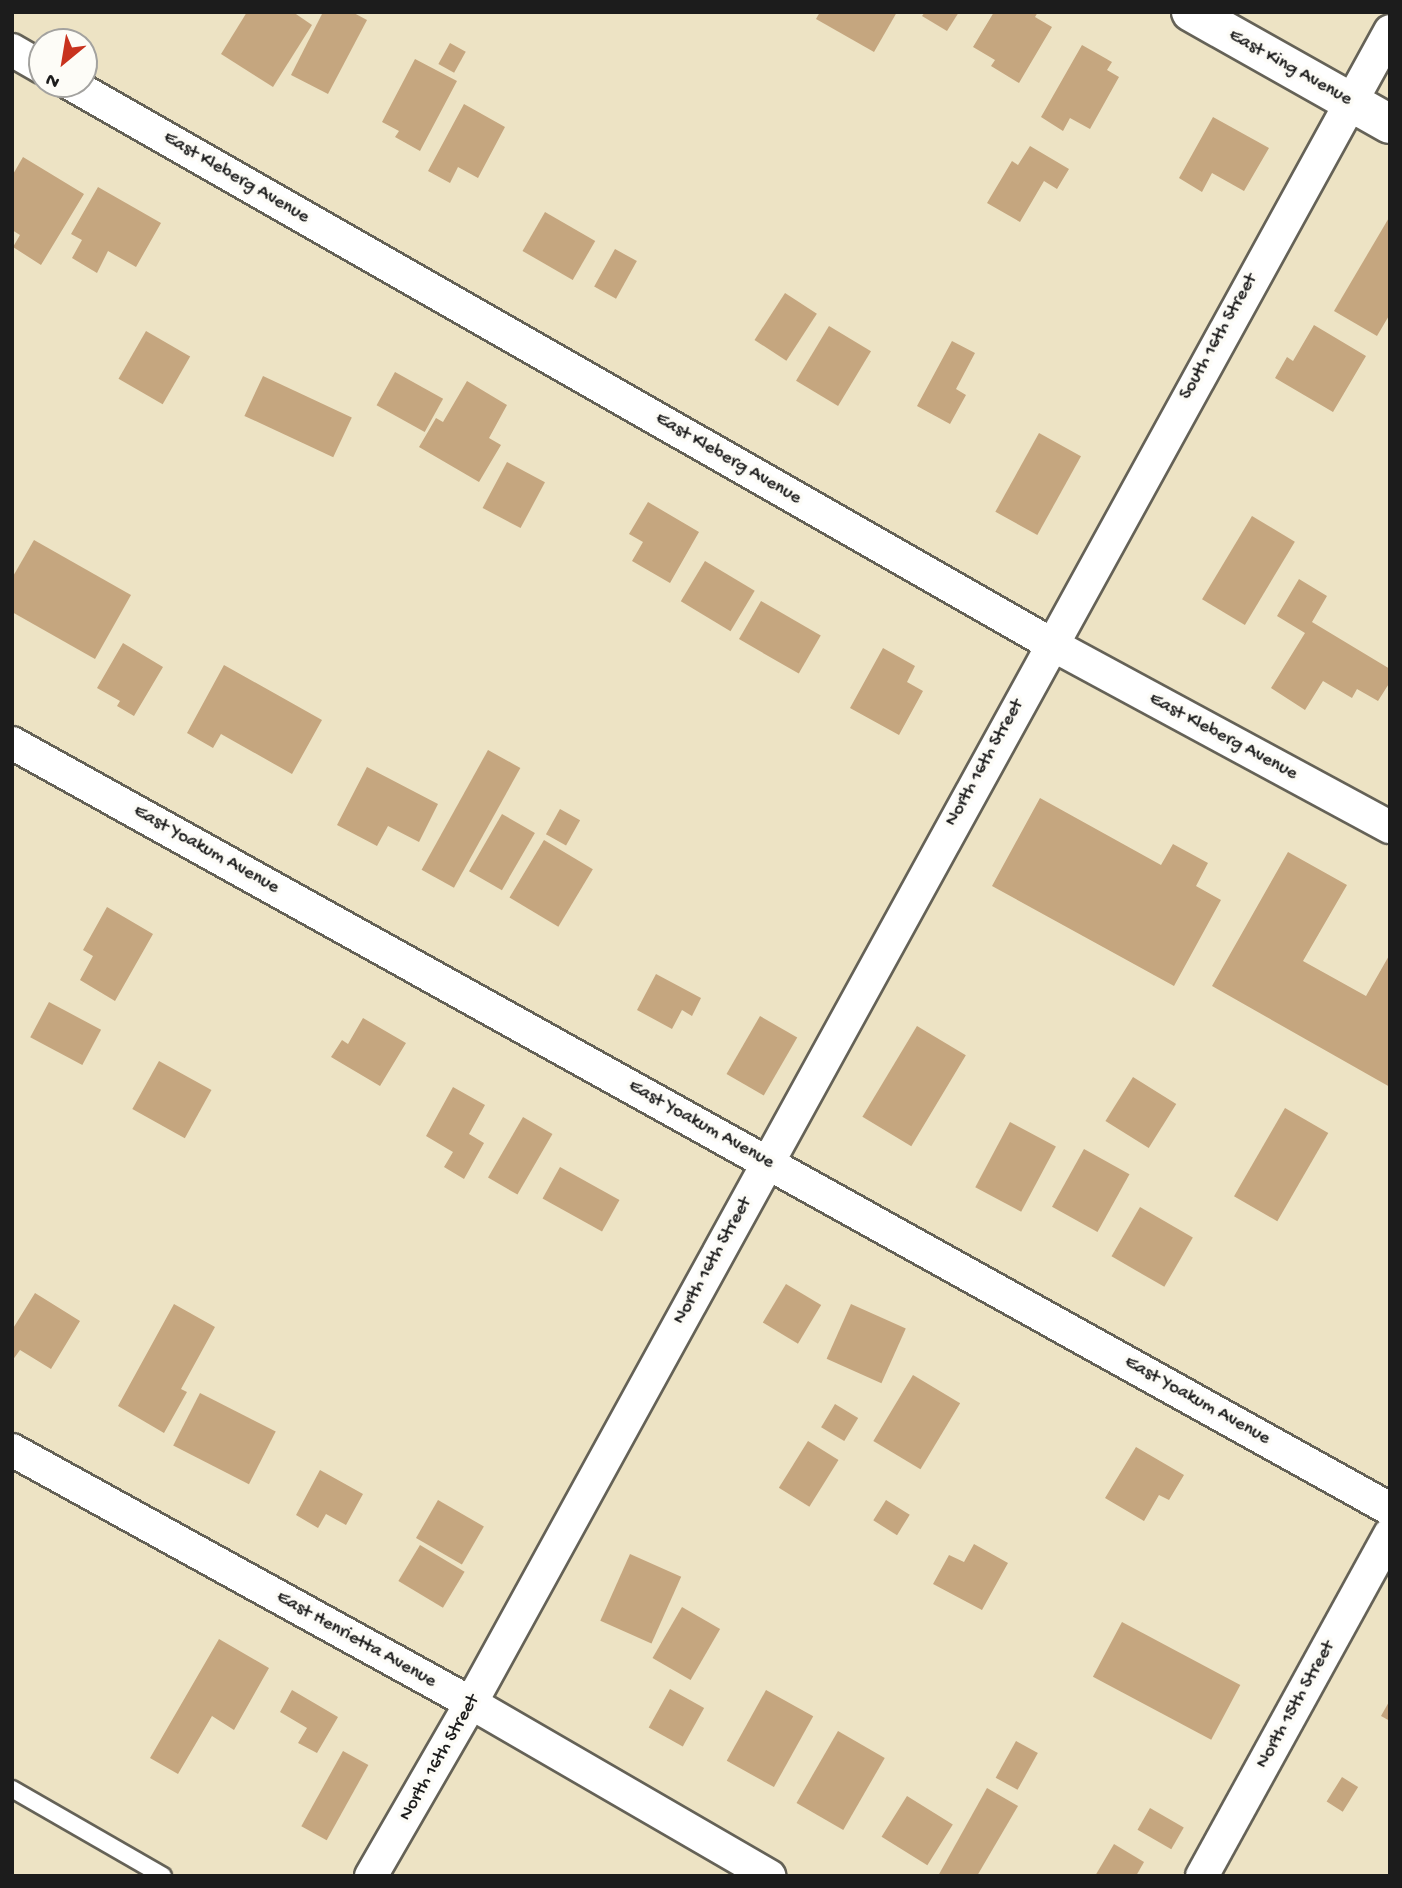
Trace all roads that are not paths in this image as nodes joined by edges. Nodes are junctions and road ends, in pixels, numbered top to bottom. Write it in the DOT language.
graph roads {
  1 [pos="1191,12"];
  2 [pos="1390,31"];
  3 [pos="12,50"];
  4 [pos="28,59"];
  5 [pos="96,98"];
  6 [pos="1349,101"];
  7 [pos="1390,124"];
  8 [pos="1051,644"];
  9 [pos="12,743"];
  10 [pos="1390,827"];
  11 [pos="767,1161"];
  12 [pos="12,1450"];
  13 [pos="1390,1509"];
  14 [pos="1390,1534"];
  15 [pos="471,1703"];
  16 [pos="12,1789"];
  17 [pos="163,1876"];
  18 [pos="371,1876"];
  19 [pos="770,1876"];
  20 [pos="1202,1876"];
  1 -- 6 [label="main road, East King Avenue"];
  2 -- 6 [label="street, South 16th Street"];
  3 -- 4 [label="street"];
  5 -- 8 [label="street, East Kleberg Avenue"];
  6 -- 7 [label="main road, East King Avenue"];
  6 -- 8 [label="street, South 16th Street"];
  8 -- 10 [label="street, East Kleberg Avenue"];
  8 -- 11 [label="street, North 16th Street"];
  9 -- 11 [label="street, East Yoakum Avenue"];
  11 -- 13 [label="street, East Yoakum Avenue"];
  11 -- 15 [label="street, North 16th Street"];
  12 -- 15 [label="street, East Henrietta Avenue"];
  14 -- 20 [label="street, North 15th Street"];
  15 -- 18 [label="street, North 16th Street"];
  15 -- 19 [label="street, East Henrietta Avenue"];
  16 -- 17 [label="lane"];
}
